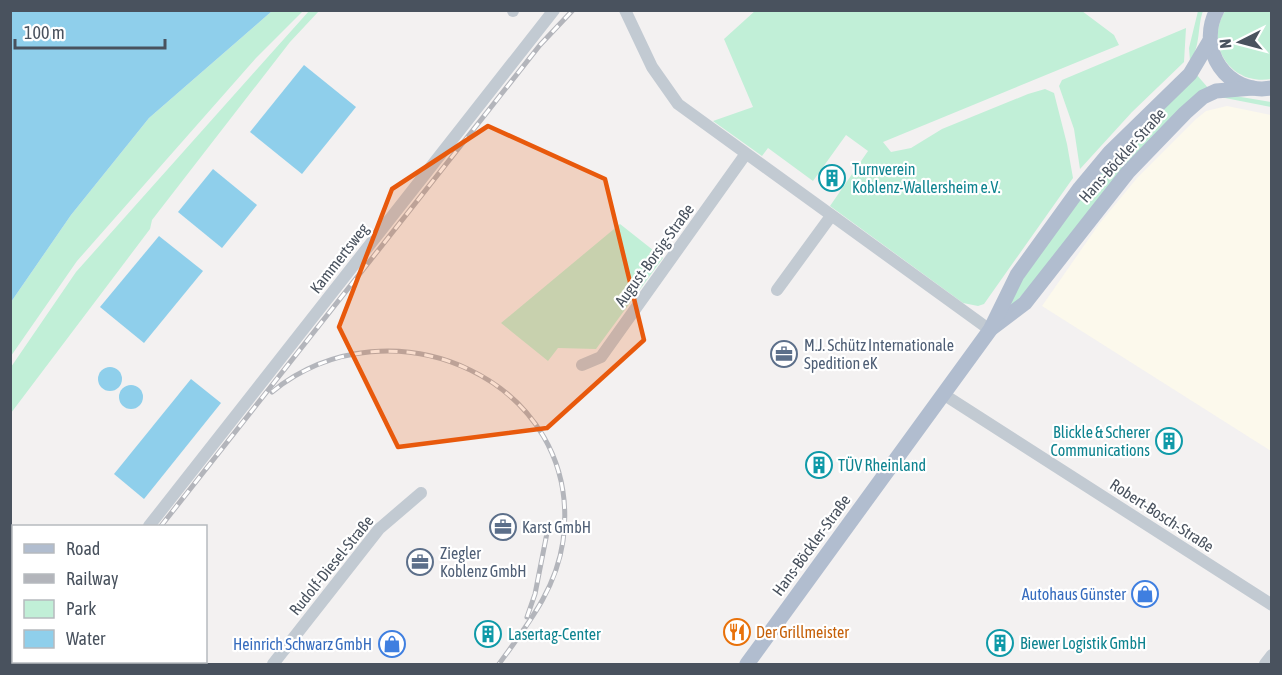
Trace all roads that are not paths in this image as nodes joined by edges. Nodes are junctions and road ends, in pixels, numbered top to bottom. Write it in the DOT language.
graph roads {
  1 [pos="554,10"];
  2 [pos="625,10"];
  3 [pos="1215,12"];
  4 [pos="1209,42"];
  5 [pos="1266,89"];
  6 [pos="745,155"];
  7 [pos="831,216"];
  8 [pos="777,290"];
  9 [pos="990,330"];
  10 [pos="582,365"];
  11 [pos="943,394"];
  12 [pos="421,493"];
  13 [pos="150,525"];
  14 [pos="1272,605"];
  15 [pos="1272,655"];
  16 [pos="273,664"];
  17 [pos="747,664"];
  18 [pos="1265,664"];
  1 -- 13 [label="street, Kammertsweg"];
  2 -- 6 [label="street"];
  3 -- 4 [label="main road"];
  4 -- 5 [label="main road"];
  4 -- 9 [label="main road, Hans-Böckler-Straße"];
  5 -- 9 [label="main road, Hans-Böckler-Straße"];
  6 -- 7 [label="street"];
  6 -- 10 [label="street, August-Borsig-Straße"];
  7 -- 8 [label="street"];
  7 -- 9 [label="street"];
  9 -- 11 [label="main road, Hans-Böckler-Straße"];
  11 -- 14 [label="street, Robert-Bosch-Straße"];
  11 -- 17 [label="main road, Hans-Böckler-Straße"];
  12 -- 16 [label="street, Rudolf-Diesel-Straße"];
  15 -- 18 [label="street"];
}
